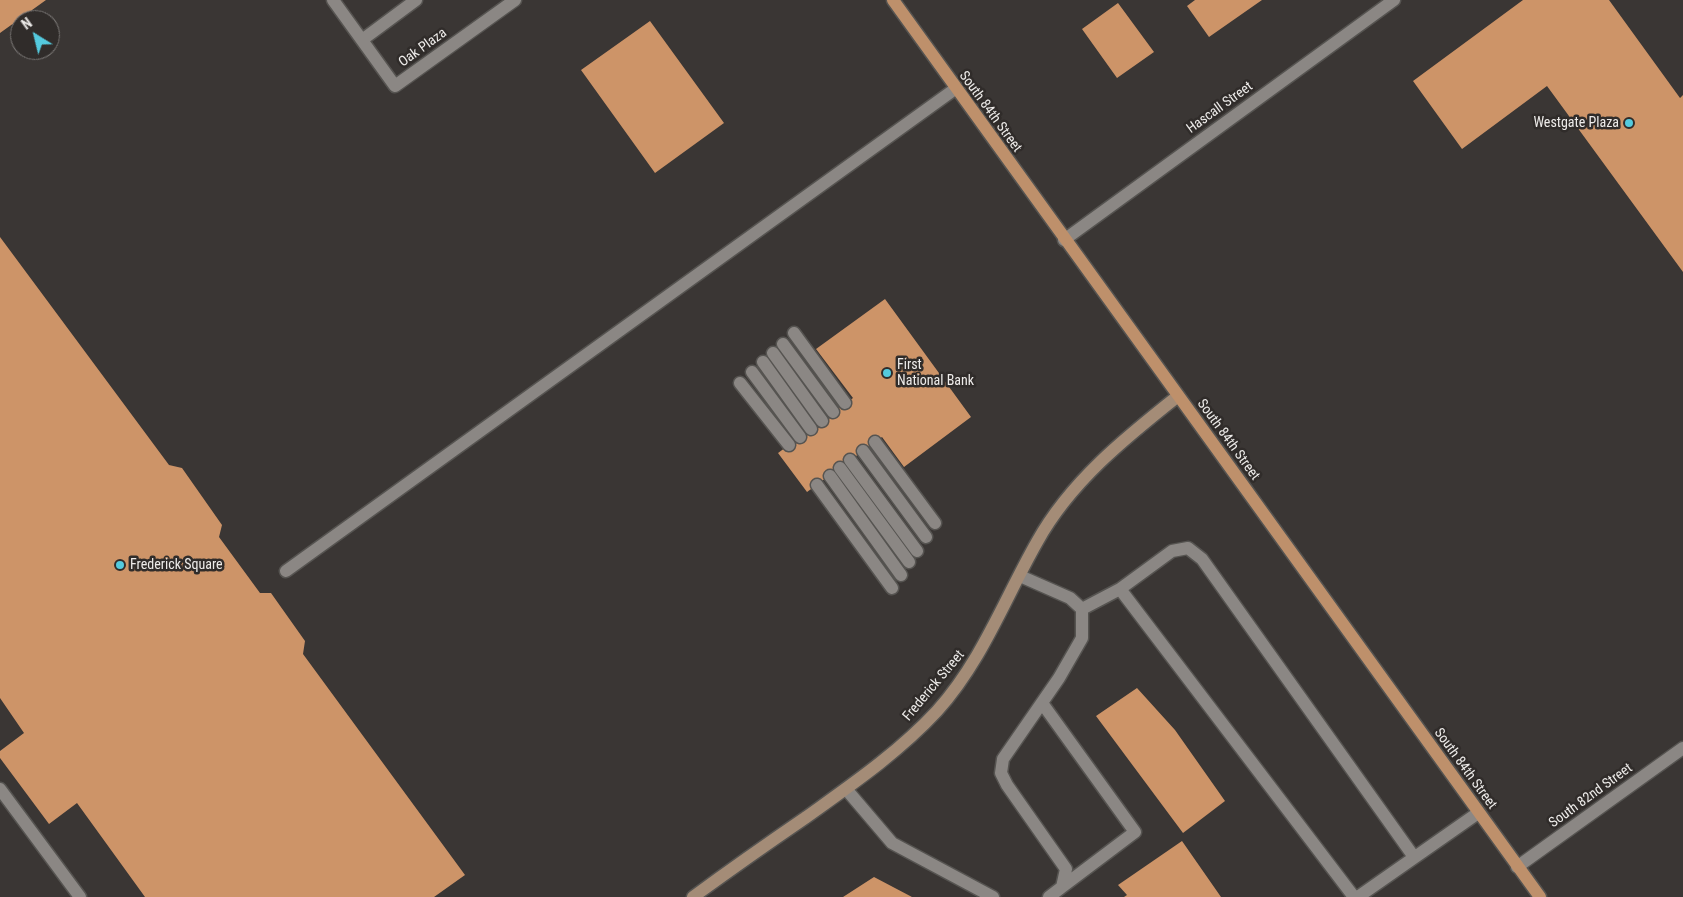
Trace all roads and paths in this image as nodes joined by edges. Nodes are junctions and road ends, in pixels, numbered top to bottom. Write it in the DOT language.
graph roads {
  1 [pos="333,0"];
  2 [pos="416,0"];
  3 [pos="515,0"];
  4 [pos="893,0"];
  5 [pos="1394,0"];
  6 [pos="362,40"];
  7 [pos="955,89"];
  8 [pos="1064,240"];
  9 [pos="794,333"];
  10 [pos="762,362"];
  11 [pos="752,372"];
  12 [pos="740,383"];
  13 [pos="1178,396"];
  14 [pos="846,403"];
  15 [pos="833,412"];
  16 [pos="822,421"];
  17 [pos="875,442"];
  18 [pos="788,445"];
  19 [pos="863,451"];
  20 [pos="840,468"];
  21 [pos="817,485"];
  22 [pos="935,523"];
  23 [pos="926,537"];
  24 [pos="917,551"];
  25 [pos="909,562"];
  26 [pos="286,571"];
  27 [pos="901,575"];
  28 [pos="1020,576"];
  29 [pos="892,588"];
  30 [pos="1120,589"];
  31 [pos="1082,609"];
  32 [pos="1042,702"];
  33 [pos="1683,748"];
  34 [pos="0,789"];
  35 [pos="846,789"];
  36 [pos="1478,813"];
  37 [pos="1414,857"];
  38 [pos="1517,867"];
  39 [pos="1062,887"];
  40 [pos="80,897"];
  41 [pos="693,897"];
  42 [pos="993,897"];
  43 [pos="1049,897"];
  44 [pos="1354,897"];
  45 [pos="1358,897"];
  46 [pos="1540,897"];
  1 -- 6 [label="street, Oak Plaza"];
  2 -- 6 [label="street"];
  3 -- 6 [label="street, Oak Plaza"];
  4 -- 7 [label="main road, South 84th Street"];
  5 -- 8 [label="street, Hascall Street"];
  7 -- 8 [label="main road, South 84th Street"];
  7 -- 26 [label="street"];
  8 -- 13 [label="main road, South 84th Street"];
  9 -- 14 [label="street"];
  10 -- 11 [label="street"];
  12 -- 18 [label="street"];
  13 -- 28 [label="main road, Frederick Street"];
  13 -- 36 [label="main road, South 84th Street"];
  15 -- 16 [label="street"];
  17 -- 22 [label="street"];
  19 -- 23 [label="street"];
  20 -- 24 [label="street"];
  20 -- 25 [label="street"];
  20 -- 27 [label="street"];
  21 -- 29 [label="street"];
  28 -- 31 [label="street"];
  28 -- 35 [label="main road, Frederick Street"];
  30 -- 31 [label="street"];
  30 -- 37 [label="street"];
  30 -- 44 [label="street"];
  31 -- 32 [label="street"];
  32 -- 39 [label="street"];
  32 -- 39 [label="street"];
  33 -- 38 [label="street, South 82nd Street"];
  34 -- 40 [label="street"];
  35 -- 41 [label="main road, Frederick Street"];
  35 -- 42 [label="street"];
  36 -- 37 [label="street"];
  36 -- 38 [label="main road, South 84th Street"];
  37 -- 45 [label="street"];
  38 -- 46 [label="main road, South 84th Street"];
  39 -- 43 [label="street"];
}
